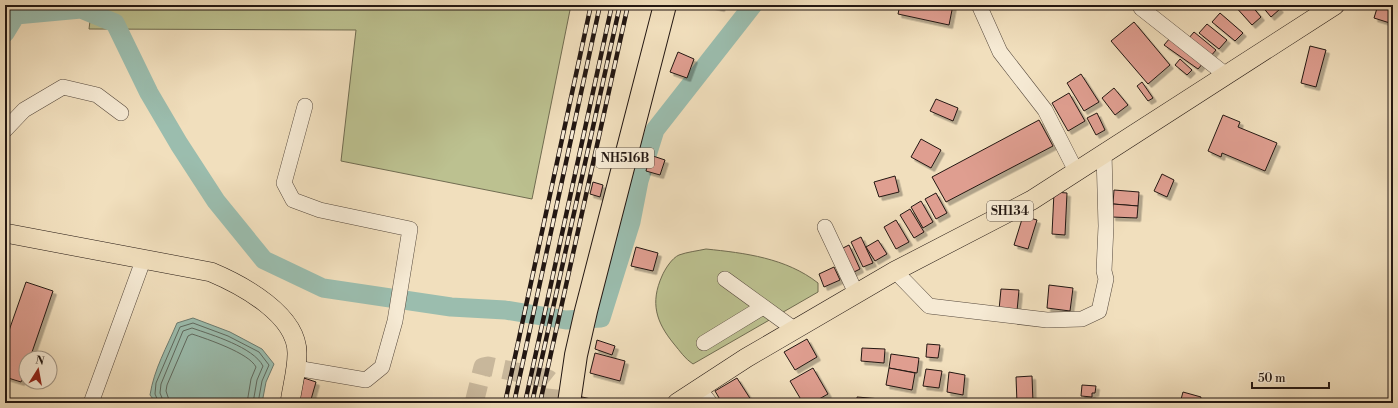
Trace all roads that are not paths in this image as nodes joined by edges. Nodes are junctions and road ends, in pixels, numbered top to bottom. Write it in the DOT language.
graph roads {
  1 [pos="665,5"];
  2 [pos="979,5"];
  3 [pos="1144,5"];
  4 [pos="1335,5"];
  5 [pos="1226,75"];
  6 [pos="305,106"];
  7 [pos="120,113"];
  8 [pos="5,130"];
  9 [pos="1104,153"];
  10 [pos="1076,171"];
  11 [pos="825,227"];
  12 [pos="5,233"];
  13 [pos="144,258"];
  14 [pos="895,271"];
  15 [pos="725,278"];
  16 [pos="856,293"];
  17 [pos="763,307"];
  18 [pos="794,329"];
  19 [pos="704,343"];
  20 [pos="296,368"];
  21 [pos="704,396"];
  22 [pos="91,403"];
  23 [pos="290,403"];
  24 [pos="569,403"];
  25 [pos="677,403"];
  1 -- 24 [label="highway, NH516B"];
  2 -- 10 [label="street"];
  3 -- 5 [label="street"];
  4 -- 5 [label="main road, SH134"];
  5 -- 9 [label="main road, SH134"];
  6 -- 20 [label="street"];
  7 -- 8 [label="street"];
  9 -- 10 [label="main road, SH134"];
  9 -- 14 [label="street"];
  10 -- 14 [label="main road, SH134"];
  11 -- 16 [label="street"];
  12 -- 13 [label="main road"];
  13 -- 20 [label="main road"];
  13 -- 22 [label="street"];
  14 -- 16 [label="main road, SH134"];
  15 -- 17 [label="street"];
  16 -- 18 [label="main road, SH134"];
  17 -- 18 [label="street"];
  17 -- 19 [label="street"];
  18 -- 21 [label="main road, SH134"];
  20 -- 23 [label="main road"];
  21 -- 25 [label="main road, SH134"];
}
